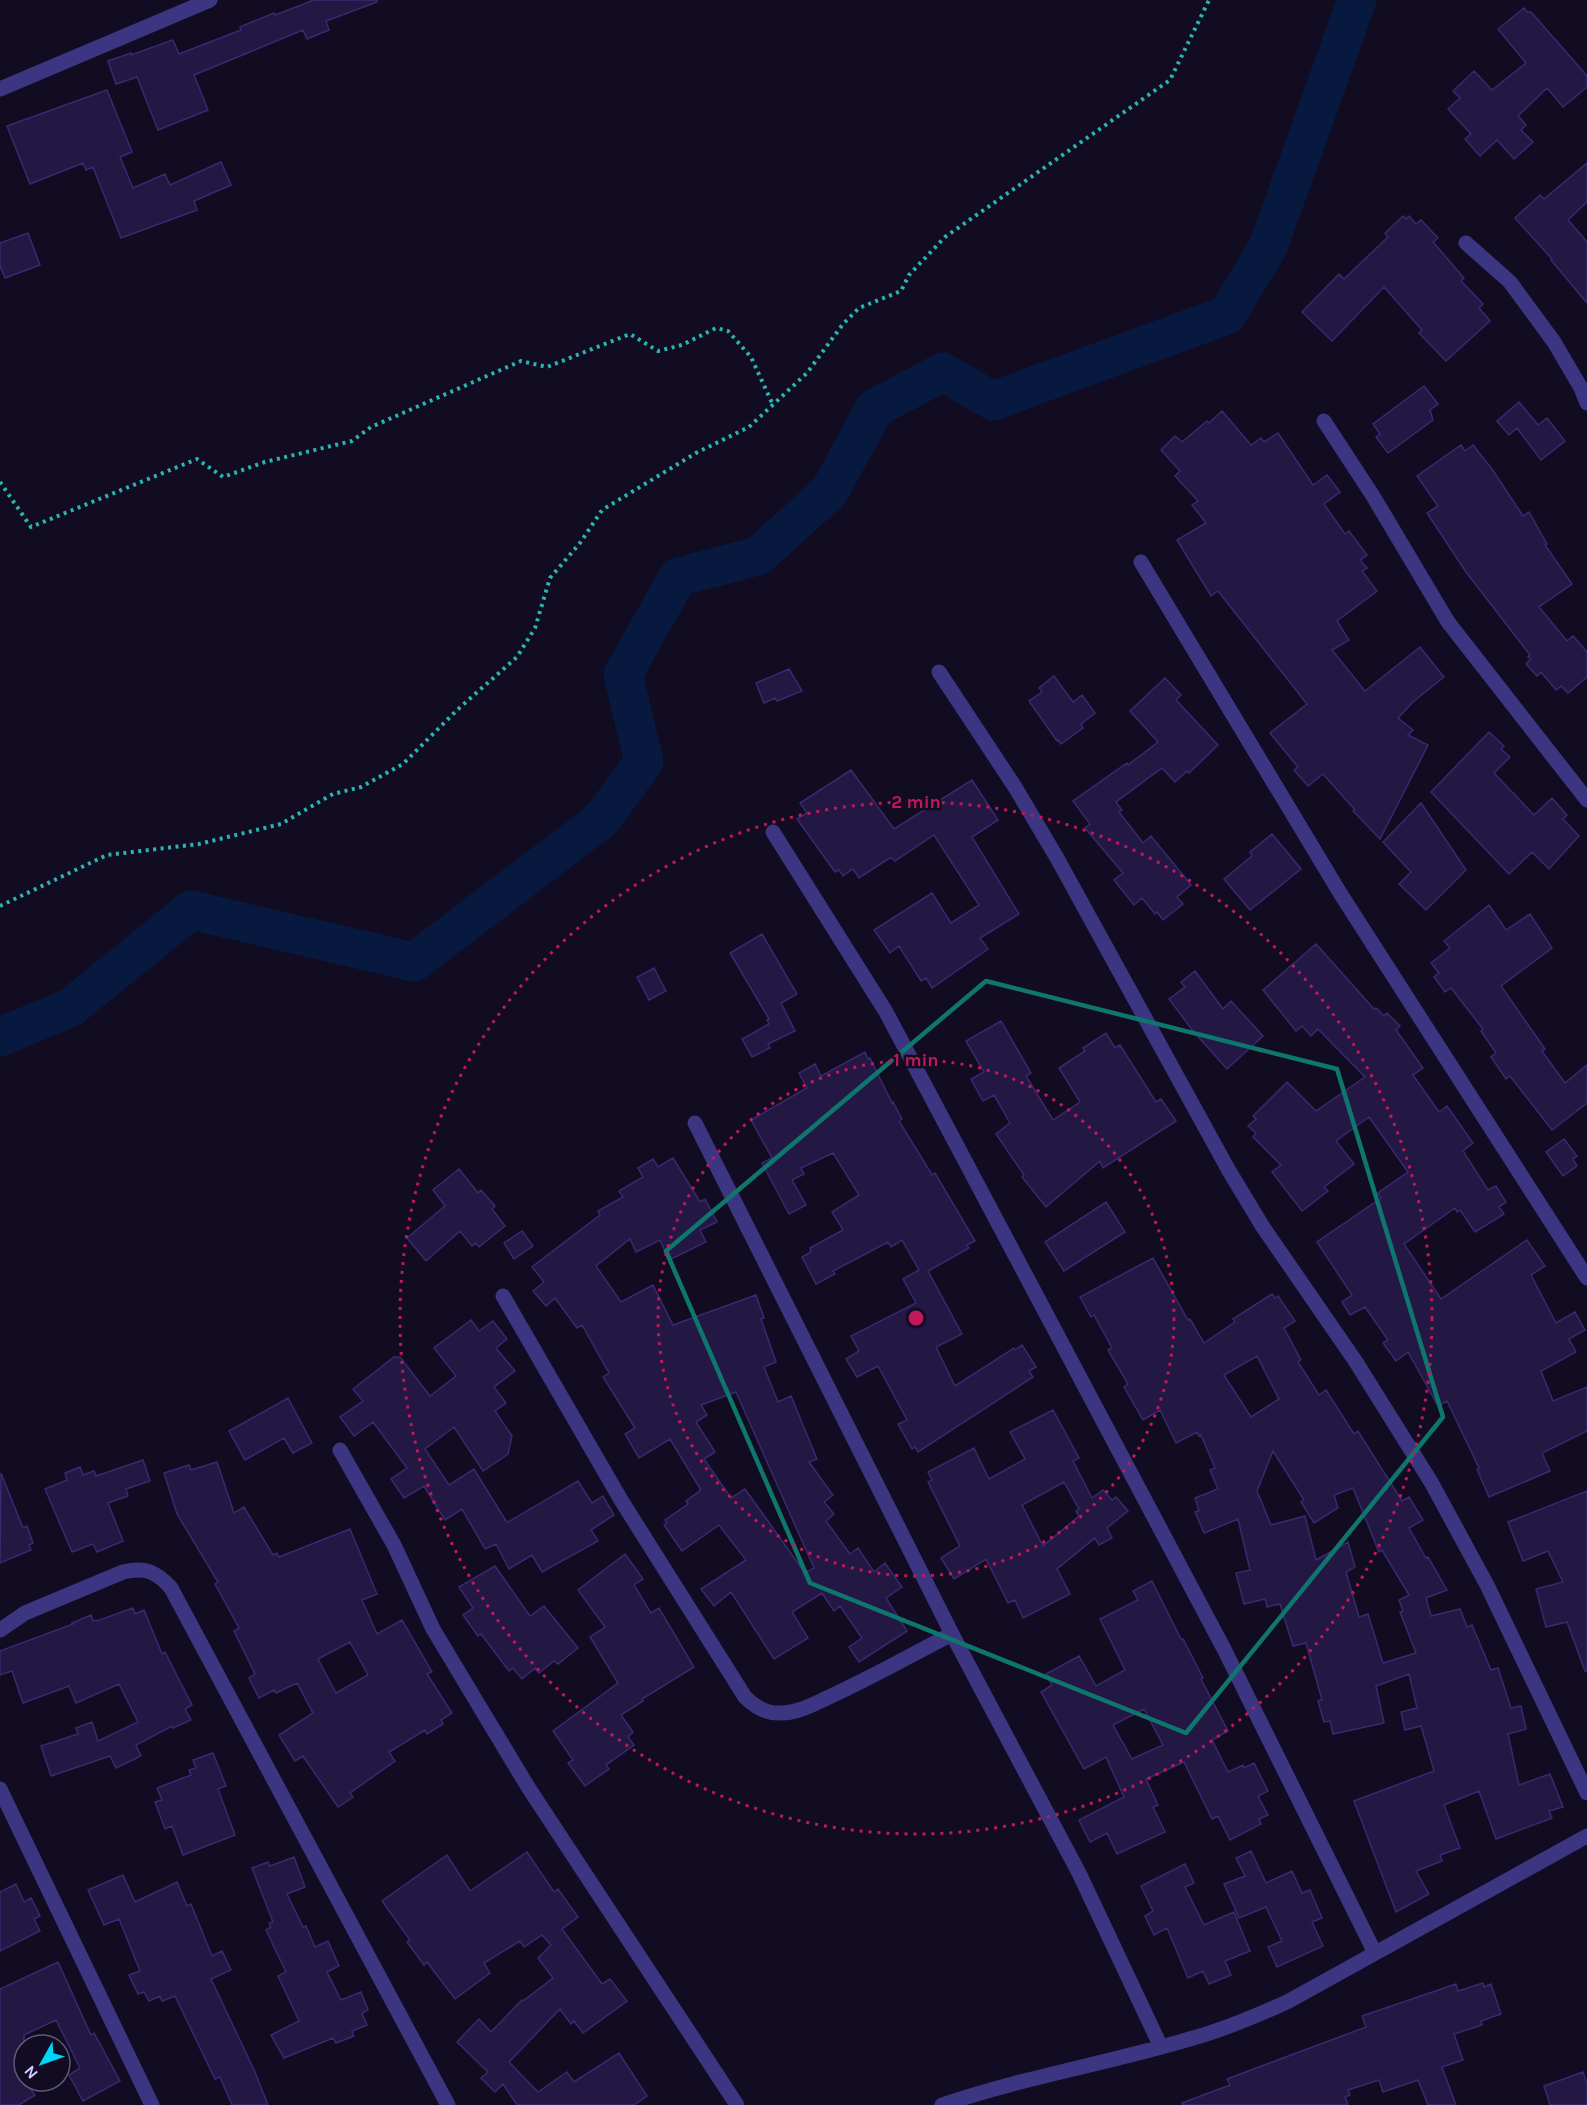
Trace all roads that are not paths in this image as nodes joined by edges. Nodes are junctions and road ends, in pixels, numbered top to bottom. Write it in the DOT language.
graph roads {
  1 [pos="210,0"];
  2 [pos="0,89"];
  3 [pos="1466,243"];
  4 [pos="1587,403"];
  5 [pos="1324,421"];
  6 [pos="1141,562"];
  7 [pos="939,672"];
  8 [pos="1587,800"];
  9 [pos="773,832"];
  10 [pos="695,1124"];
  11 [pos="1587,1278"];
  12 [pos="503,1296"];
  13 [pos="340,1450"];
  14 [pos="0,1630"];
  15 [pos="951,1634"];
  16 [pos="0,1789"];
  17 [pos="1587,1793"];
  18 [pos="1587,1836"];
  19 [pos="1375,1953"];
  20 [pos="1161,2047"];
  21 [pos="966,2101"];
  22 [pos="152,2105"];
  23 [pos="448,2105"];
  24 [pos="737,2105"];
  25 [pos="942,2105"];
  1 -- 2 [label="street"];
  3 -- 4 [label="street"];
  5 -- 8 [label="street"];
  6 -- 11 [label="street"];
  7 -- 17 [label="street"];
  9 -- 19 [label="street"];
  10 -- 15 [label="street"];
  12 -- 15 [label="street"];
  13 -- 24 [label="street"];
  14 -- 23 [label="street"];
  15 -- 20 [label="street"];
  16 -- 22 [label="street"];
  18 -- 19 [label="street"];
  19 -- 20 [label="street"];
  20 -- 21 [label="street"];
  21 -- 25 [label="street"];
}
